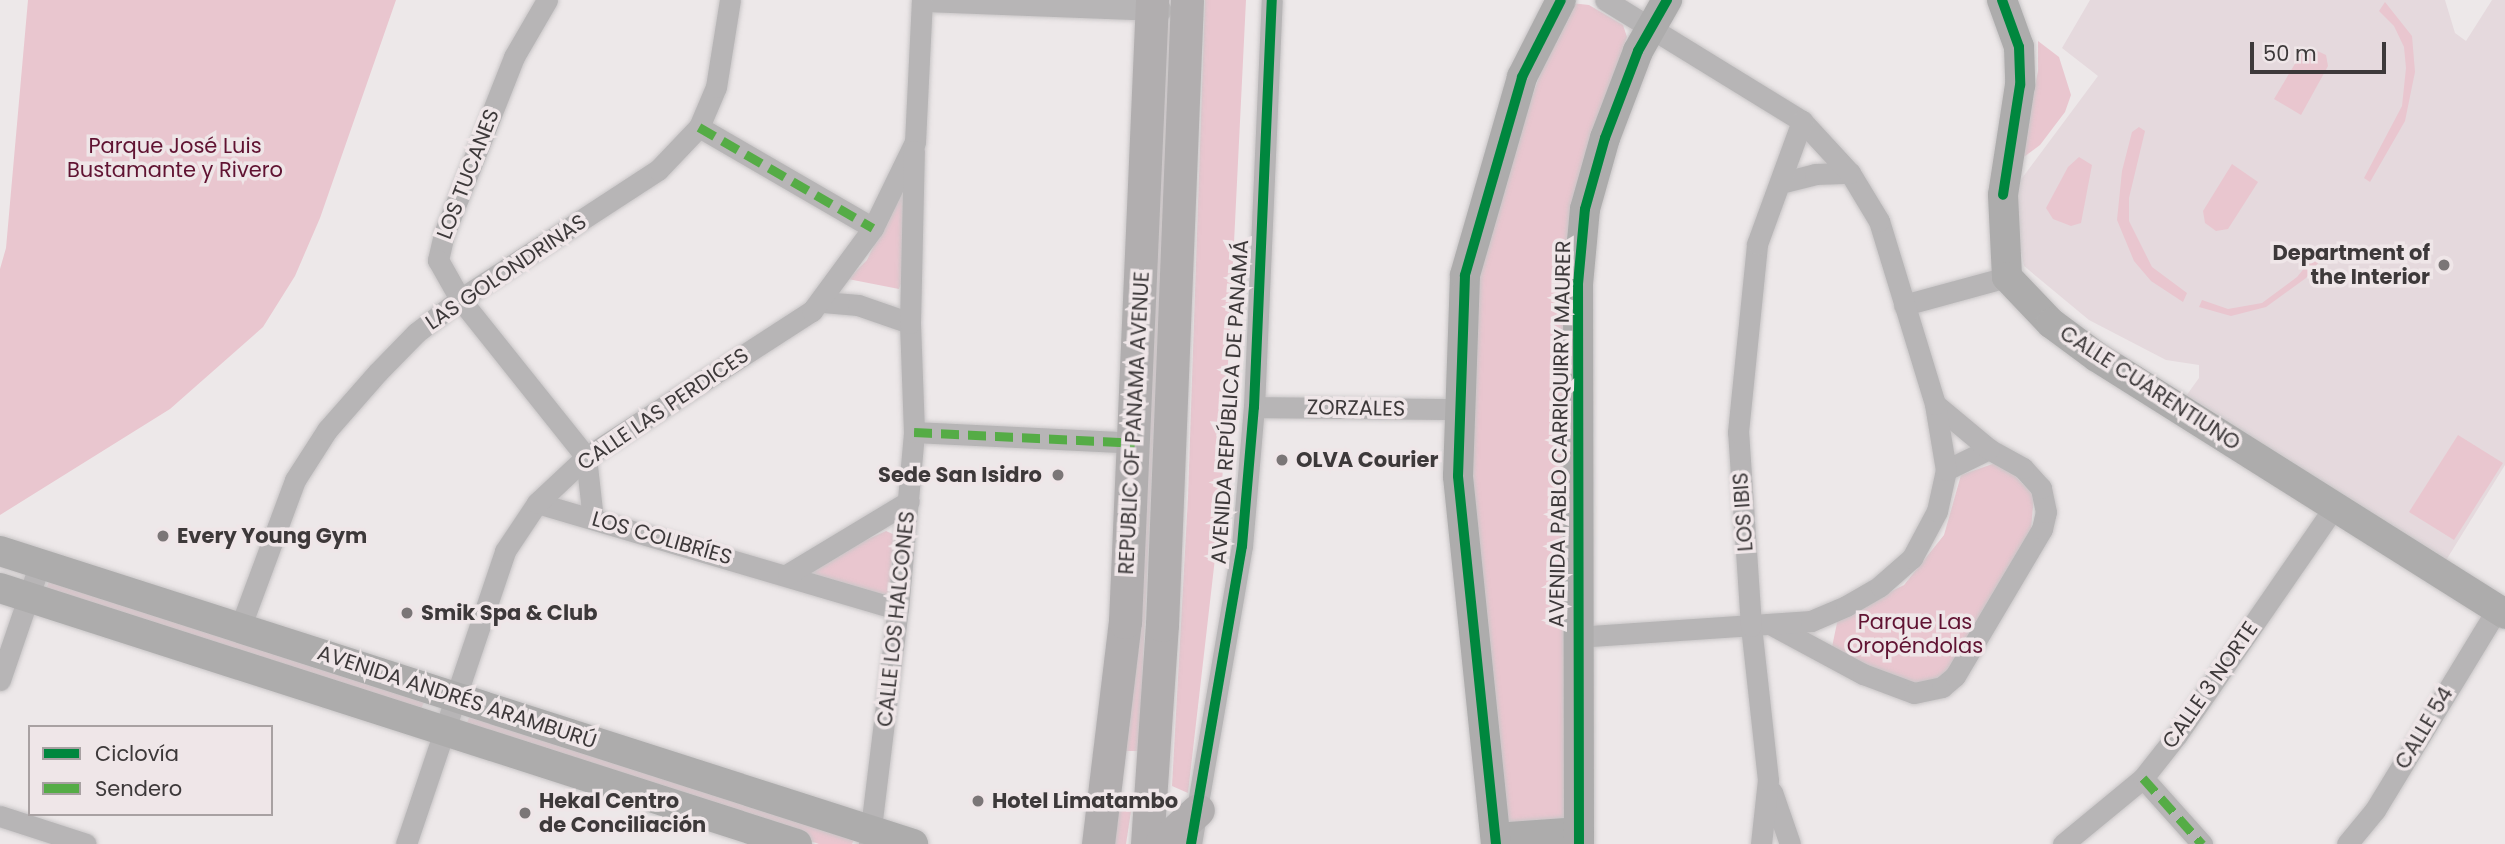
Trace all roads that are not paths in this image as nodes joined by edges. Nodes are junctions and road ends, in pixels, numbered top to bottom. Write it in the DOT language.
graph roads {
  1 [pos="547,0"];
  2 [pos="730,0"];
  3 [pos="1272,0"];
  4 [pos="1561,0"];
  5 [pos="1605,0"];
  6 [pos="1667,0"];
  7 [pos="2002,0"];
  8 [pos="922,1"];
  9 [pos="1152,5"];
  10 [pos="1187,5"];
  11 [pos="1650,29"];
  12 [pos="1802,121"];
  13 [pos="699,127"];
  14 [pos="915,142"];
  15 [pos="1850,173"];
  16 [pos="1780,183"];
  17 [pos="873,228"];
  18 [pos="2007,277"];
  19 [pos="460,299"];
  20 [pos="823,302"];
  21 [pos="1904,305"];
  22 [pos="910,323"];
  23 [pos="1935,404"];
  24 [pos="1254,407"];
  25 [pos="1459,409"];
  26 [pos="914,432"];
  27 [pos="1135,443"];
  28 [pos="1989,449"];
  29 [pos="586,457"];
  30 [pos="1946,470"];
  31 [pos="909,501"];
  32 [pos="537,503"];
  33 [pos="2334,506"];
  34 [pos="593,519"];
  35 [pos="0,551"];
  36 [pos="40,563"];
  37 [pos="788,573"];
  38 [pos="0,588"];
  39 [pos="28,597"];
  40 [pos="898,609"];
  41 [pos="2501,611"];
  42 [pos="1760,625"];
  43 [pos="240,628"];
  44 [pos="1576,638"];
  45 [pos="0,680"];
  46 [pos="455,696"];
  47 [pos="445,727"];
  48 [pos="1111,768"];
  49 [pos="1153,775"];
  50 [pos="2143,778"];
  51 [pos="1769,780"];
  52 [pos="1198,810"];
  53 [pos="0,816"];
  54 [pos="870,838"];
  55 [pos="1580,838"];
  56 [pos="1496,841"];
  57 [pos="86,844"];
  58 [pos="407,844"];
  59 [pos="797,844"];
  60 [pos="913,844"];
  61 [pos="1098,844"];
  62 [pos="1147,844"];
  63 [pos="1161,844"];
  64 [pos="1191,844"];
  65 [pos="1761,844"];
  66 [pos="1790,844"];
  67 [pos="2063,844"];
  68 [pos="2202,844"];
  69 [pos="2347,844"];
  1 -- 19 [label="street, LOS TUCANES"];
  2 -- 13 [label="street, LAS GOLONDRINAS"];
  3 -- 24 [label="street, AVENIDA REPÚBLICA DE PANAMÁ"];
  4 -- 25 [label="main road"];
  5 -- 11 [label="street"];
  6 -- 11 [label="main road, AVENIDA PABLO CARRIQUIRRY MAURER"];
  7 -- 18 [label="main road"];
  8 -- 9 [label="street"];
  8 -- 14 [label="street, CALLE LAS PERDICES"];
  9 -- 10 [label="street"];
  9 -- 27 [label="main road, REPUBLIC OF PANAMA AVENUE"];
  10 -- 49 [label="main road, REPUBLIC OF PANAMA AVENUE"];
  11 -- 12 [label="street"];
  11 -- 44 [label="main road, AVENIDA PABLO CARRIQUIRRY MAURER"];
  12 -- 15 [label="street"];
  12 -- 16 [label="street, LOS IBIS"];
  13 -- 17 [label="street"];
  13 -- 19 [label="street, LAS GOLONDRINAS"];
  14 -- 17 [label="street, CALLE LAS PERDICES"];
  14 -- 22 [label="street, CALLE LOS HALCONES"];
  15 -- 16 [label="street"];
  15 -- 21 [label="street"];
  16 -- 42 [label="street, LOS IBIS"];
  17 -- 20 [label="street, CALLE LAS PERDICES"];
  18 -- 21 [label="street"];
  18 -- 33 [label="main road, CALLE CUARENTIUNO"];
  19 -- 29 [label="street, LOS TUCANES"];
  19 -- 43 [label="street, LAS GOLONDRINAS"];
  20 -- 22 [label="street"];
  20 -- 29 [label="street, CALLE LAS PERDICES"];
  21 -- 23 [label="street"];
  22 -- 26 [label="street, CALLE LOS HALCONES"];
  23 -- 28 [label="street"];
  23 -- 30 [label="street"];
  24 -- 25 [label="street, ZORZALES"];
  24 -- 52 [label="street, AVENIDA REPÚBLICA DE PANAMÁ"];
  25 -- 56 [label="main road"];
  26 -- 27 [label="street"];
  26 -- 31 [label="street, CALLE LOS HALCONES"];
  27 -- 48 [label="main road, REPUBLIC OF PANAMA AVENUE"];
  28 -- 30 [label="street"];
  28 -- 42 [label="street"];
  29 -- 32 [label="street, CALLE LAS PERDICES"];
  29 -- 34 [label="street"];
  30 -- 42 [label="street"];
  31 -- 37 [label="street"];
  31 -- 40 [label="street, CALLE LOS HALCONES"];
  32 -- 34 [label="street, LOS COLIBRÍES"];
  32 -- 46 [label="street, CALLE LAS PERDICES"];
  33 -- 41 [label="main road, CALLE CUARENTIUNO"];
  33 -- 50 [label="street, CALLE 3 NORTE"];
  34 -- 37 [label="street, LOS COLIBRÍES"];
  35 -- 36 [label="main road, AVENIDA ANDRÉS ARAMBURÚ"];
  36 -- 39 [label="street"];
  36 -- 43 [label="main road, AVENIDA ANDRÉS ARAMBURÚ"];
  37 -- 40 [label="street, LOS COLIBRÍES"];
  38 -- 39 [label="main road, AVENIDA ANDRÉS ARAMBURÚ"];
  39 -- 45 [label="street"];
  39 -- 47 [label="main road, AVENIDA ANDRÉS ARAMBURÚ"];
  40 -- 54 [label="street, CALLE LOS HALCONES"];
  41 -- 69 [label="street, CALLE 54"];
  42 -- 44 [label="street"];
  42 -- 51 [label="street, LOS IBIS"];
  43 -- 46 [label="main road, AVENIDA ANDRÉS ARAMBURÚ"];
  44 -- 55 [label="main road, AVENIDA PABLO CARRIQUIRRY MAURER"];
  46 -- 47 [label="street, CALLE LAS PERDICES"];
  46 -- 54 [label="main road, AVENIDA ANDRÉS ARAMBURÚ"];
  47 -- 58 [label="street, CALLE LAS PERDICES"];
  47 -- 59 [label="main road, AVENIDA ANDRÉS ARAMBURÚ"];
  48 -- 49 [label="main road"];
  48 -- 61 [label="main road, REPUBLIC OF PANAMA AVENUE"];
  49 -- 62 [label="main road, REPUBLIC OF PANAMA AVENUE"];
  50 -- 67 [label="street, CALLE 3 NORTE"];
  50 -- 68 [label="street"];
  51 -- 65 [label="street, LOS IBIS"];
  51 -- 66 [label="street"];
  52 -- 63 [label="main road"];
  52 -- 64 [label="street, AVENIDA REPÚBLICA DE PANAMÁ"];
  53 -- 57 [label="street"];
  54 -- 60 [label="main road, AVENIDA ANDRÉS ARAMBURÚ"];
  55 -- 56 [label="main road"];
}
